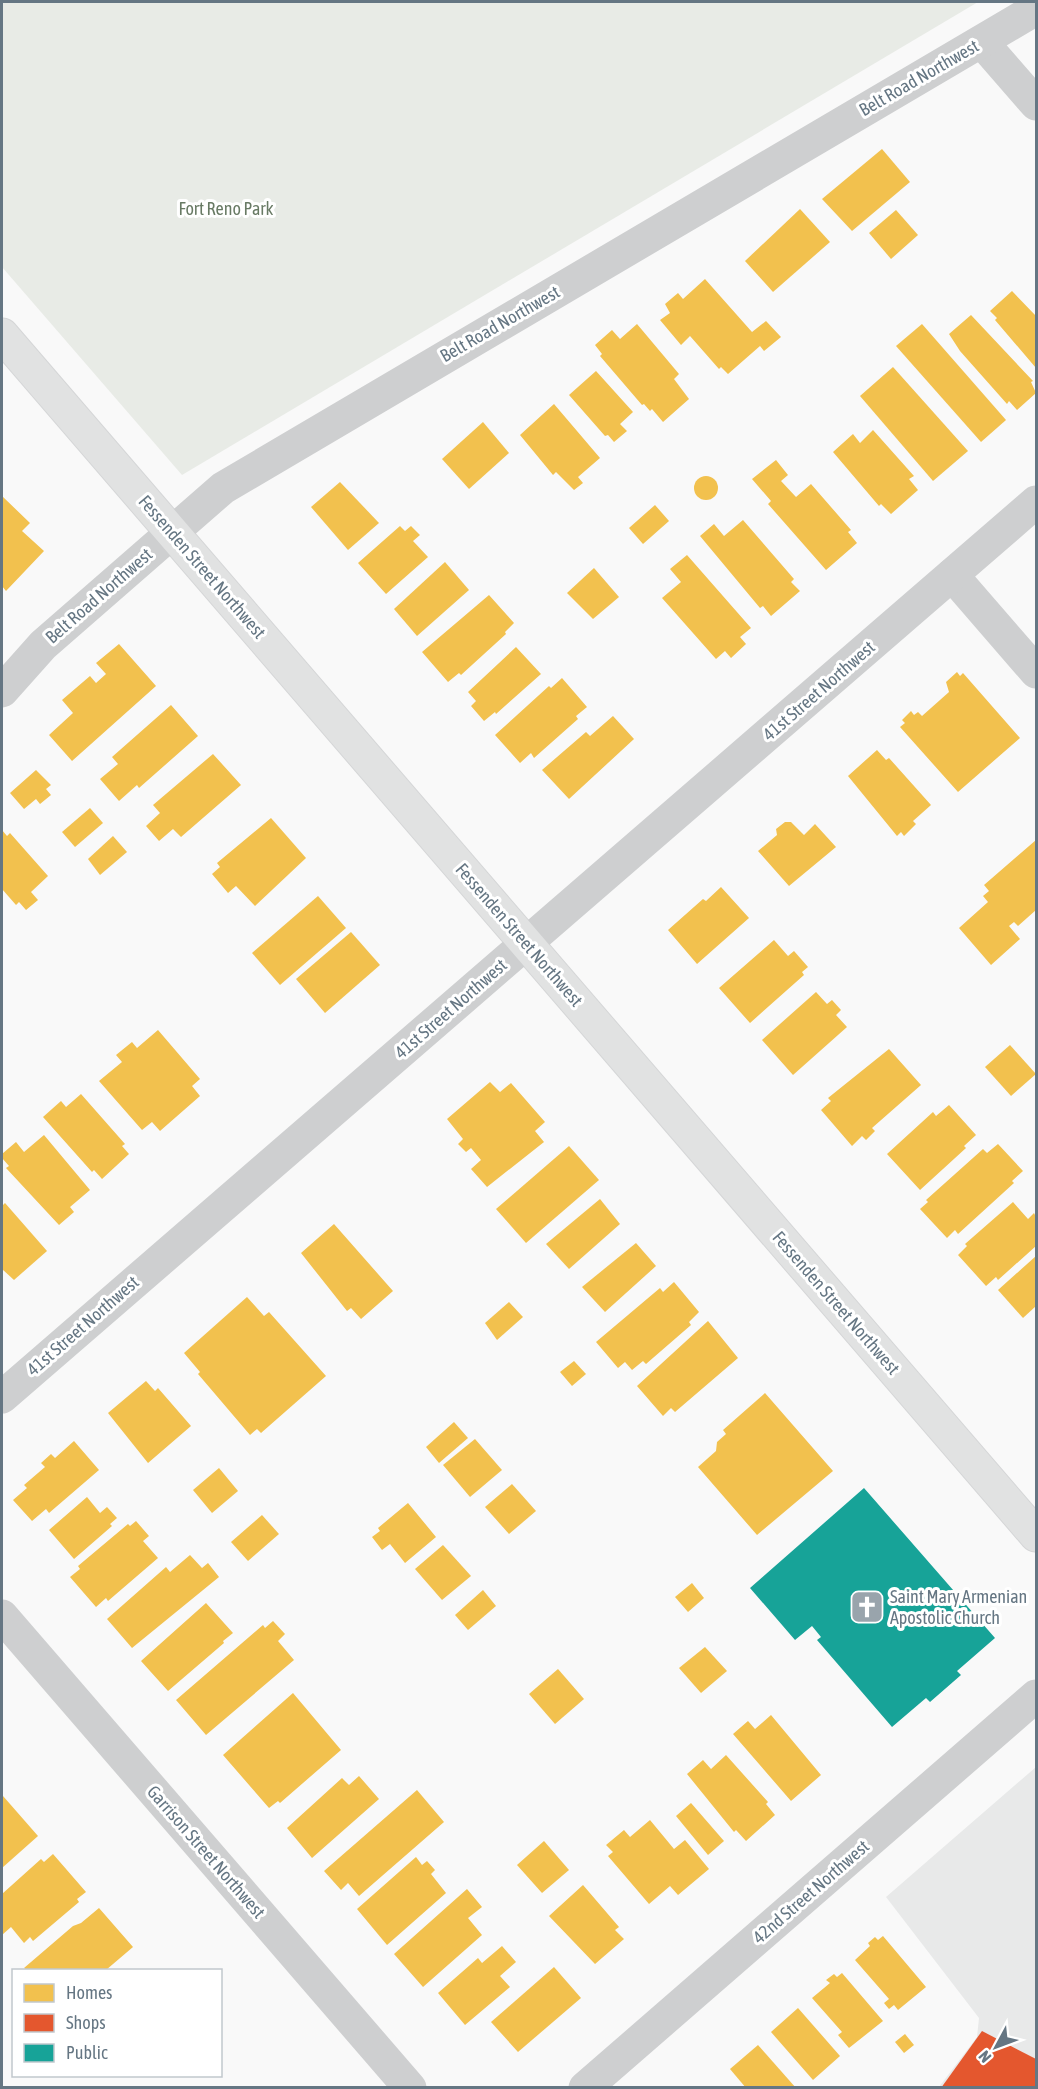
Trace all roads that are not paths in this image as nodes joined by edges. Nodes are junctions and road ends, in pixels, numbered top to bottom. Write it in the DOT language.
graph roads {
  1 [pos="1036,9"];
  2 [pos="982,42"];
  3 [pos="1036,104"];
  4 [pos="2,335"];
  5 [pos="1036,502"];
  6 [pos="172,533"];
  7 [pos="952,575"];
  8 [pos="1036,672"];
  9 [pos="2,691"];
  10 [pos="526,944"];
  11 [pos="2,1397"];
  12 [pos="1036,1535"];
  13 [pos="2,1616"];
  14 [pos="1036,1696"];
  15 [pos="411,2088"];
  16 [pos="585,2088"];
  1 -- 2 [label="street, Belt Road Northwest"];
  2 -- 3 [label="street"];
  2 -- 6 [label="street, Belt Road Northwest"];
  4 -- 6 [label="street, Fessenden Street Northwest"];
  5 -- 7 [label="street, 41st Street Northwest"];
  6 -- 9 [label="street, Belt Road Northwest"];
  6 -- 10 [label="street, Fessenden Street Northwest"];
  7 -- 8 [label="street"];
  7 -- 10 [label="street, 41st Street Northwest"];
  10 -- 11 [label="street, 41st Street Northwest"];
  10 -- 12 [label="street, Fessenden Street Northwest"];
  13 -- 15 [label="street, Garrison Street Northwest"];
  14 -- 16 [label="street, 42nd Street Northwest"];
}
